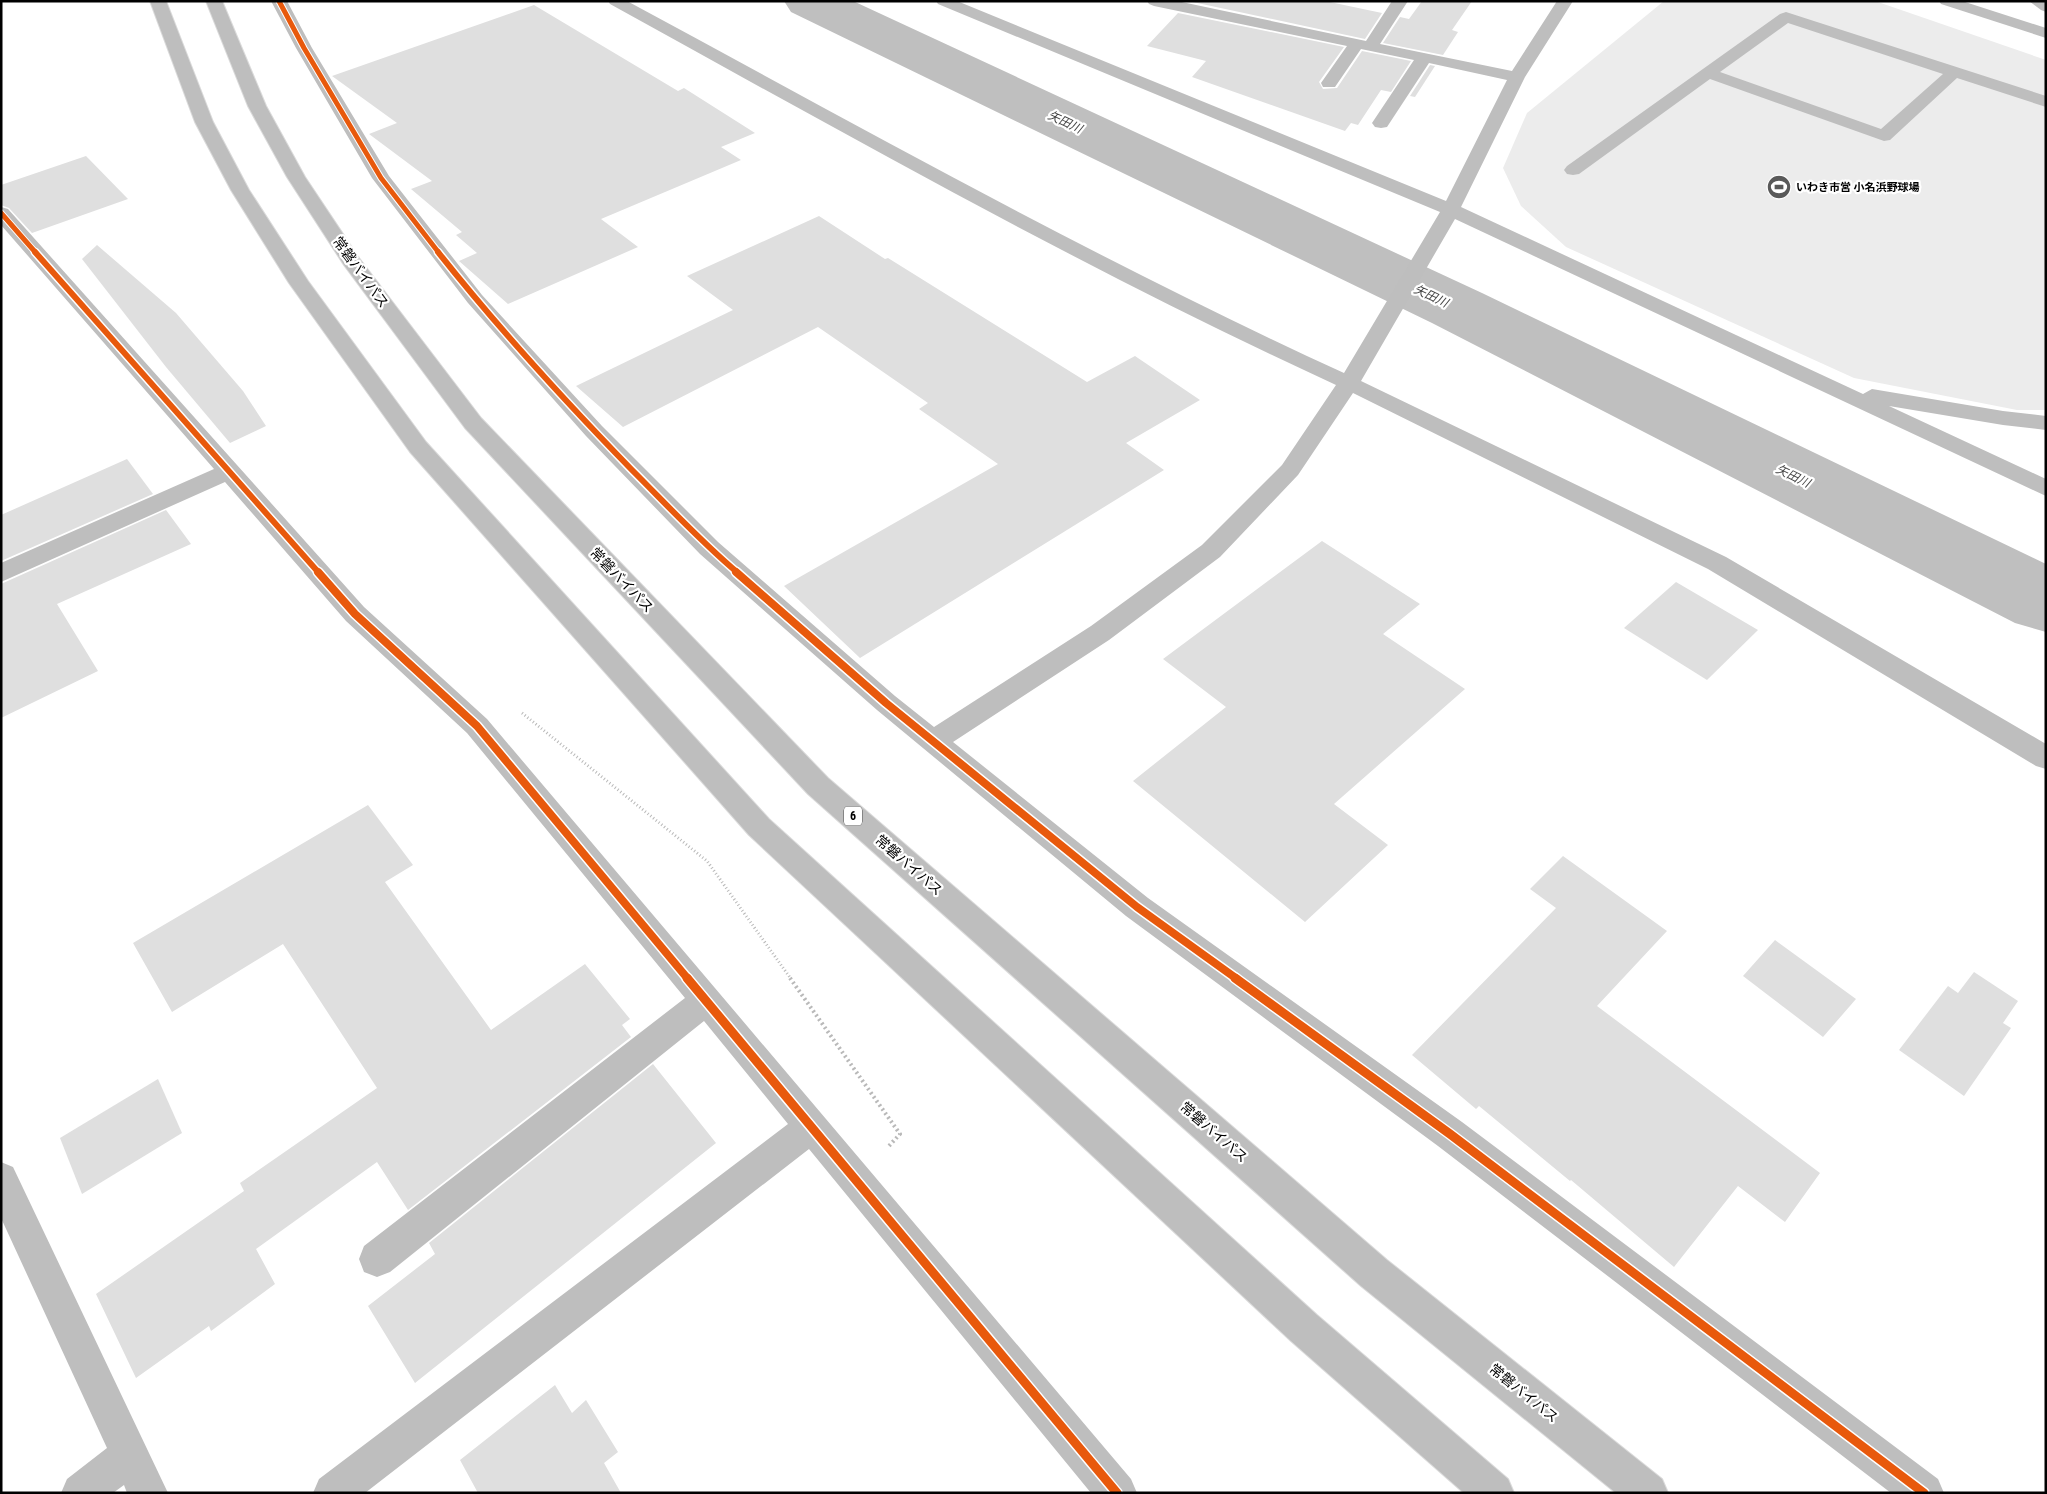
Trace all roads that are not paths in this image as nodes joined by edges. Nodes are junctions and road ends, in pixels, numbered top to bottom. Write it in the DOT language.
graph roads {
  1 [pos="158,1"];
  2 [pos="214,1"];
  3 [pos="279,1"];
  4 [pos="615,1"];
  5 [pos="943,1"];
  6 [pos="1154,1"];
  7 [pos="1400,1"];
  8 [pos="1565,1"];
  9 [pos="1946,1"];
  10 [pos="2036,1"];
  11 [pos="2046,7"];
  12 [pos="2046,33"];
  13 [pos="1364,45"];
  14 [pos="1424,58"];
  15 [pos="1954,72"];
  16 [pos="1708,73"];
  17 [pos="1518,77"];
  18 [pos="1329,82"];
  19 [pos="2046,102"];
  20 [pos="1381,123"];
  21 [pos="1574,170"];
  22 [pos="1,214"];
  23 [pos="1446,217"];
  24 [pos="1349,383"];
  25 [pos="1836,390"];
  26 [pos="2046,423"];
  27 [pos="230,471"];
  28 [pos="2046,488"];
  29 [pos="1,573"];
  30 [pos="933,741"];
  31 [pos="2046,758"];
  32 [pos="705,1001"];
  33 [pos="810,1128"];
  34 [pos="1,1179"];
  35 [pos="377,1259"];
  36 [pos="130,1455"];
  37 [pos="80,1493"];
  38 [pos="148,1493"];
  39 [pos="333,1493"];
  40 [pos="1117,1493"];
  41 [pos="1494,1493"];
  42 [pos="1648,1493"];
  43 [pos="1924,1493"];
  1 -- 41 [label="main road"];
  2 -- 42 [label="main road, 常磐バイパス / 6"];
  3 -- 30 [label="main road"];
  4 -- 24 [label="main road"];
  5 -- 23 [label="main road"];
  6 -- 13 [label="main road"];
  7 -- 13 [label="main road"];
  8 -- 17 [label="main road"];
  9 -- 12 [label="main road"];
  10 -- 11 [label="main road"];
  13 -- 14 [label="main road"];
  13 -- 18 [label="main road"];
  14 -- 17 [label="main road"];
  14 -- 20 [label="main road"];
  15 -- 16 [label="main road"];
  15 -- 16 [label="main road"];
  15 -- 19 [label="main road"];
  16 -- 21 [label="main road"];
  17 -- 23 [label="main road"];
  22 -- 27 [label="main road"];
  23 -- 24 [label="main road"];
  23 -- 25 [label="main road"];
  24 -- 30 [label="main road"];
  24 -- 31 [label="main road"];
  25 -- 26 [label="main road"];
  25 -- 28 [label="main road"];
  27 -- 29 [label="main road"];
  27 -- 32 [label="main road"];
  30 -- 43 [label="main road"];
  32 -- 33 [label="main road"];
  32 -- 35 [label="main road"];
  33 -- 39 [label="main road"];
  33 -- 40 [label="main road"];
  34 -- 36 [label="main road"];
  36 -- 37 [label="main road"];
  36 -- 38 [label="main road"];
}
